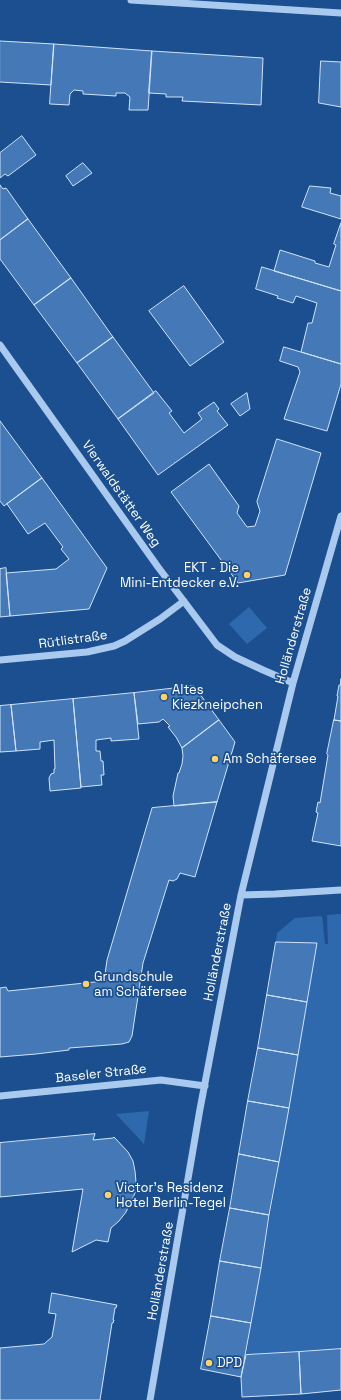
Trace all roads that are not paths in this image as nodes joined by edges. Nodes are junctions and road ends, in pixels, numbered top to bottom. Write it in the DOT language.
graph roads {
  1 [pos="131,0"];
  2 [pos="341,13"];
  3 [pos="0,345"];
  4 [pos="341,516"];
  5 [pos="184,601"];
  6 [pos="0,660"];
  7 [pos="293,682"];
  8 [pos="341,890"];
  9 [pos="241,895"];
  10 [pos="205,1086"];
  11 [pos="0,1096"];
  12 [pos="150,1400"];
  1 -- 2 [label="street"];
  3 -- 5 [label="street, Vierwaldstätter Weg"];
  4 -- 7 [label="street, Holländerstraße"];
  5 -- 6 [label="street, Rütlistraße"];
  5 -- 7 [label="street, Vierwaldstätter Weg"];
  7 -- 9 [label="street, Holländerstraße"];
  8 -- 9 [label="street"];
  9 -- 10 [label="street, Holländerstraße"];
  10 -- 11 [label="street, Baseler Straße"];
  10 -- 12 [label="street, Holländerstraße"];
}
